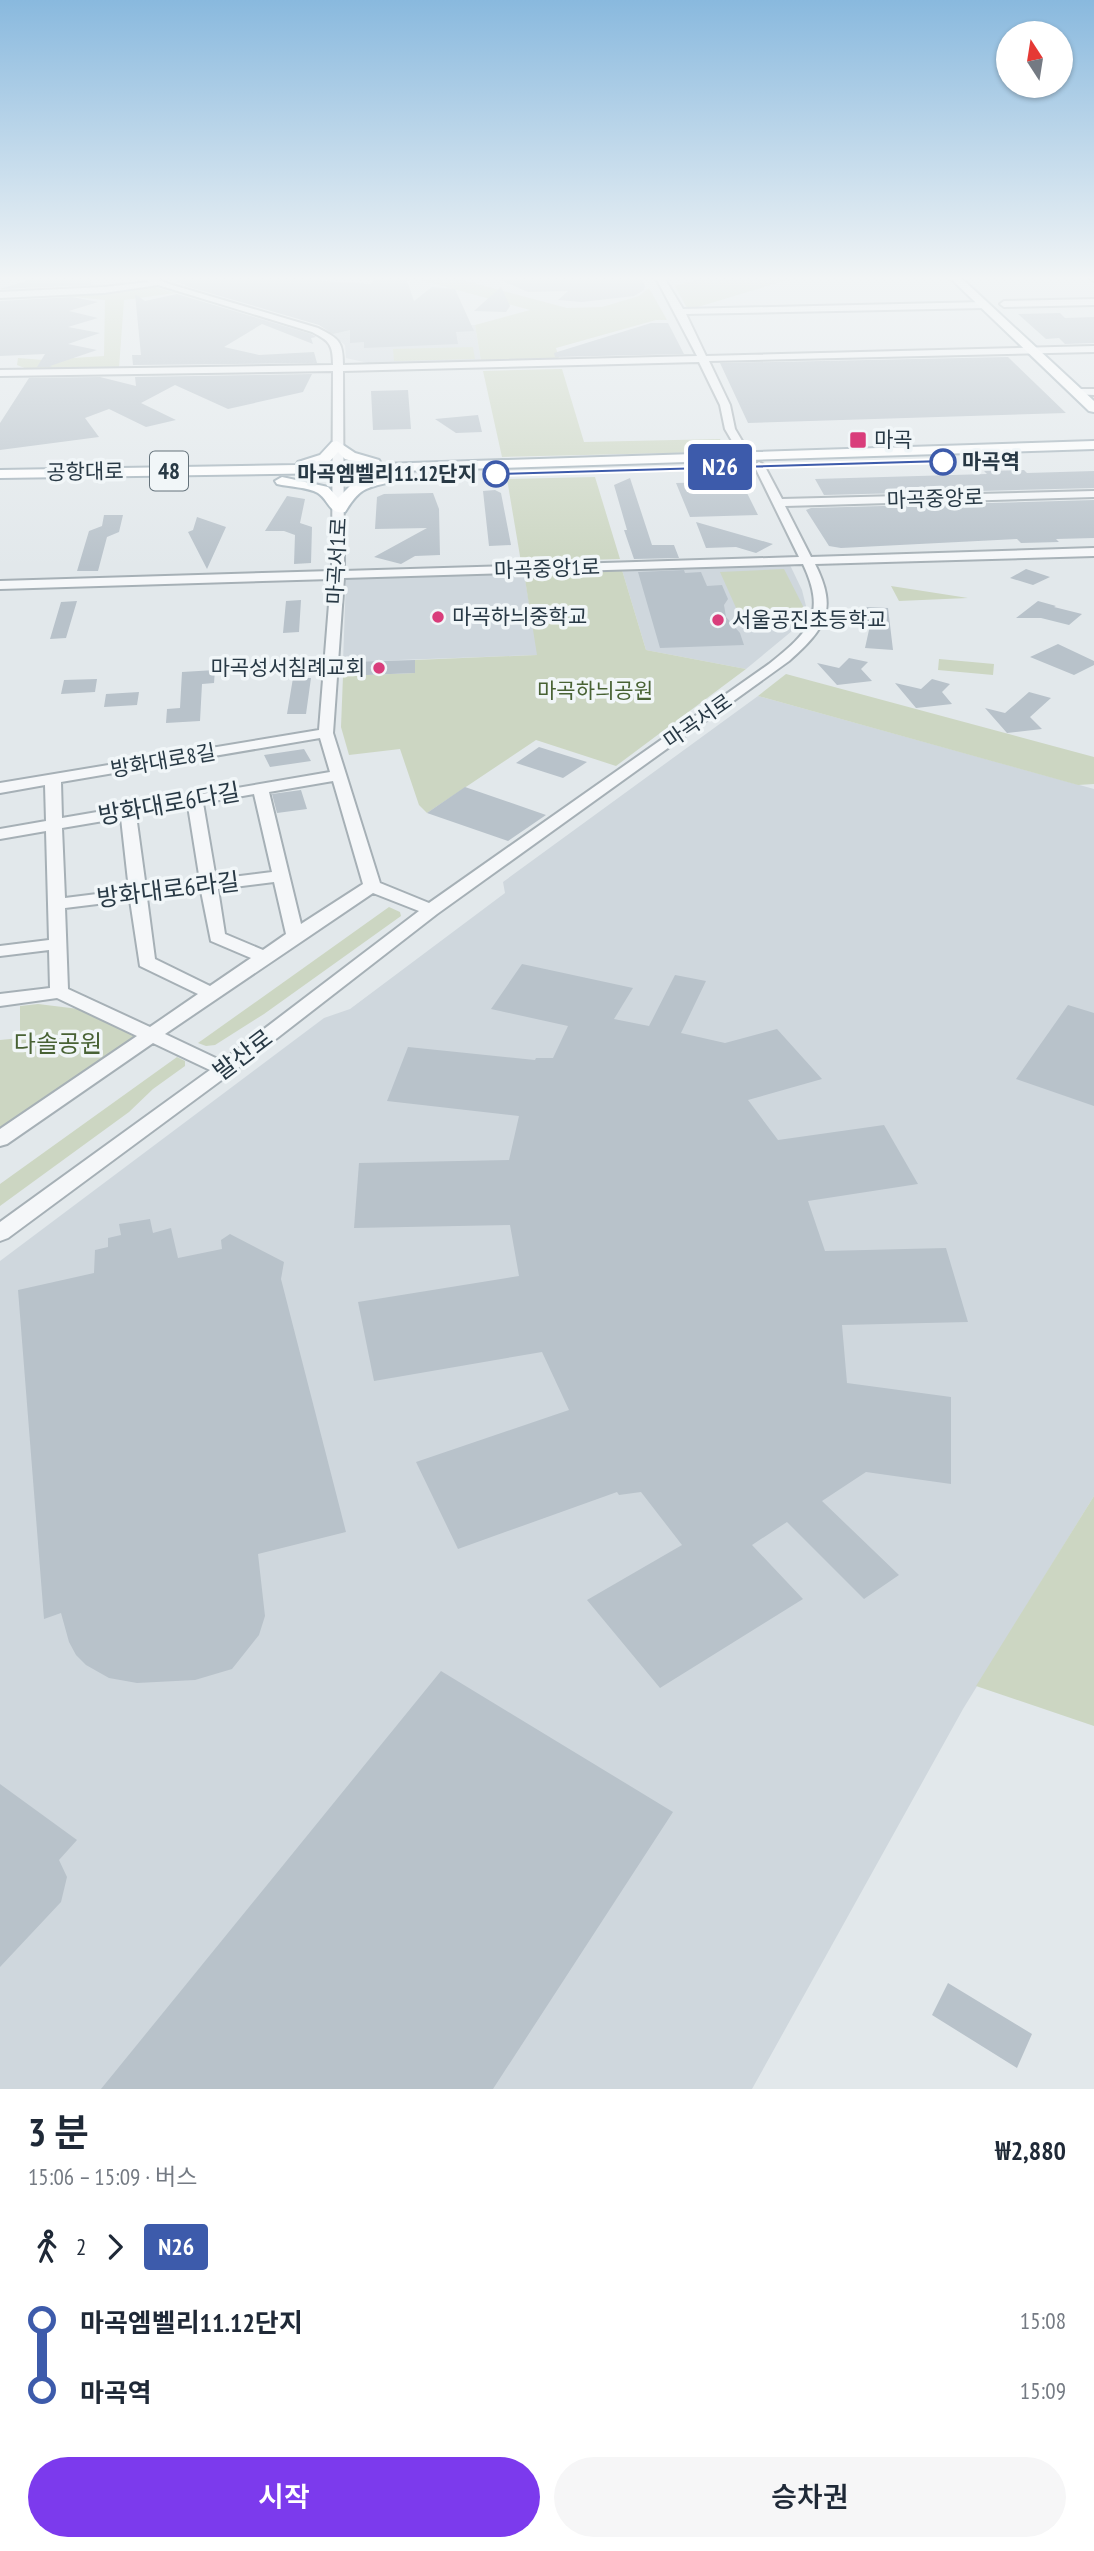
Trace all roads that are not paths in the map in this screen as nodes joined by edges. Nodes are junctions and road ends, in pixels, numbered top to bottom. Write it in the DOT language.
graph roads {
  1 [pos="338,373"];
  2 [pos="710,373"];
  3 [pos="1057,373"];
  4 [pos="1077,392"];
  5 [pos="1094,392"];
  6 [pos="1094,408"];
  7 [pos="1094,443"];
  8 [pos="337,446"];
  9 [pos="1070,452"];
  10 [pos="746,456"];
  11 [pos="1094,458"];
  12 [pos="417,466"];
  13 [pos="759,466"];
  14 [pos="283,468"];
  15 [pos="338,472"];
  16 [pos="0,474"];
  17 [pos="394,477"];
  18 [pos="248,479"];
  19 [pos="0,486"];
  20 [pos="1094,494"];
  21 [pos="776,503"];
  22 [pos="340,509"];
  23 [pos="1094,552"];
  24 [pos="806,561"];
  25 [pos="338,575"];
  26 [pos="0,586"];
  27 [pos="326,733"];
  28 [pos="339,775"];
  29 [pos="53,779"];
  30 [pos="0,788"];
  31 [pos="261,789"];
  32 [pos="195,800"];
  33 [pos="128,811"];
  34 [pos="54,824"];
  35 [pos="0,834"];
  36 [pos="280,876"];
  37 [pos="209,885"];
  38 [pos="372,886"];
  39 [pos="138,894"];
  40 [pos="57,904"];
  41 [pos="431,910"];
  42 [pos="295,936"];
  43 [pos="58,944"];
  44 [pos="0,951"];
  45 [pos="265,957"];
  46 [pos="59,992"];
  47 [pos="212,994"];
  48 [pos="0,1000"];
  49 [pos="153,1036"];
  50 [pos="225,1069"];
  51 [pos="0,1139"];
  52 [pos="0,1233"];
  1 -- 8 [label="street, 마곡서1로"];
  2 -- 10 [label="street"];
  3 -- 4 [label="main road"];
  4 -- 5 [label="street"];
  4 -- 6 [label="main road"];
  7 -- 9 [label="main road, 공항대로"];
  8 -- 12 [label="main road"];
  8 -- 14 [label="main road"];
  8 -- 15 [label="street, 마곡서1로"];
  9 -- 10 [label="main road, 공항대로"];
  9 -- 11 [label="main road"];
  9 -- 13 [label="main road, 공항대로"];
  10 -- 12 [label="main road, 공항대로"];
  12 -- 15 [label="main road, 공항대로"];
  13 -- 17 [label="main road, 공항대로"];
  13 -- 21 [label="street, 마곡서로"];
  14 -- 15 [label="main road, 공항대로 / 48"];
  14 -- 16 [label="main road, 공항대로 / 48"];
  15 -- 17 [label="main road, 공항대로"];
  15 -- 18 [label="main road, 공항대로 / 48"];
  15 -- 22 [label="street, 마곡서1로"];
  17 -- 22 [label="main road"];
  18 -- 19 [label="main road, 공항대로 / 48"];
  18 -- 22 [label="main road"];
  20 -- 21 [label="street, 마곡중앙로"];
  21 -- 24 [label="street, 마곡서로"];
  22 -- 25 [label="street, 마곡서1로"];
  23 -- 24 [label="street, 마곡중앙1로"];
  24 -- 25 [label="street, 마곡중앙1로"];
  24 -- 41 [label="street, 마곡서로"];
  25 -- 26 [label="street, 마곡중앙1로"];
  25 -- 27 [label="street, 마곡서1로"];
  27 -- 28 [label="street"];
  27 -- 29 [label="street, 방화대로8길"];
  28 -- 31 [label="street, 방화대로6다길"];
  28 -- 38 [label="street"];
  29 -- 30 [label="street, 방화대로8길"];
  29 -- 34 [label="street"];
  31 -- 32 [label="street, 방화대로6다길"];
  31 -- 36 [label="street"];
  32 -- 33 [label="street, 방화대로6다길"];
  32 -- 37 [label="street"];
  33 -- 34 [label="street, 방화대로6다길"];
  33 -- 39 [label="street"];
  34 -- 35 [label="street, 방화대로6다길"];
  34 -- 40 [label="street"];
  36 -- 37 [label="street, 방화대로6라길"];
  36 -- 42 [label="street"];
  37 -- 39 [label="street, 방화대로6라길"];
  37 -- 45 [label="street"];
  38 -- 41 [label="street"];
  38 -- 42 [label="street"];
  39 -- 40 [label="street, 방화대로6라길"];
  39 -- 47 [label="street"];
  40 -- 43 [label="street"];
  41 -- 50 [label="street, 발산로"];
  42 -- 45 [label="street"];
  43 -- 44 [label="street"];
  43 -- 46 [label="street"];
  45 -- 47 [label="street"];
  46 -- 48 [label="street"];
  46 -- 49 [label="street"];
  47 -- 49 [label="street"];
  49 -- 50 [label="street"];
  49 -- 51 [label="street"];
  50 -- 52 [label="street, 발산로"];
}
